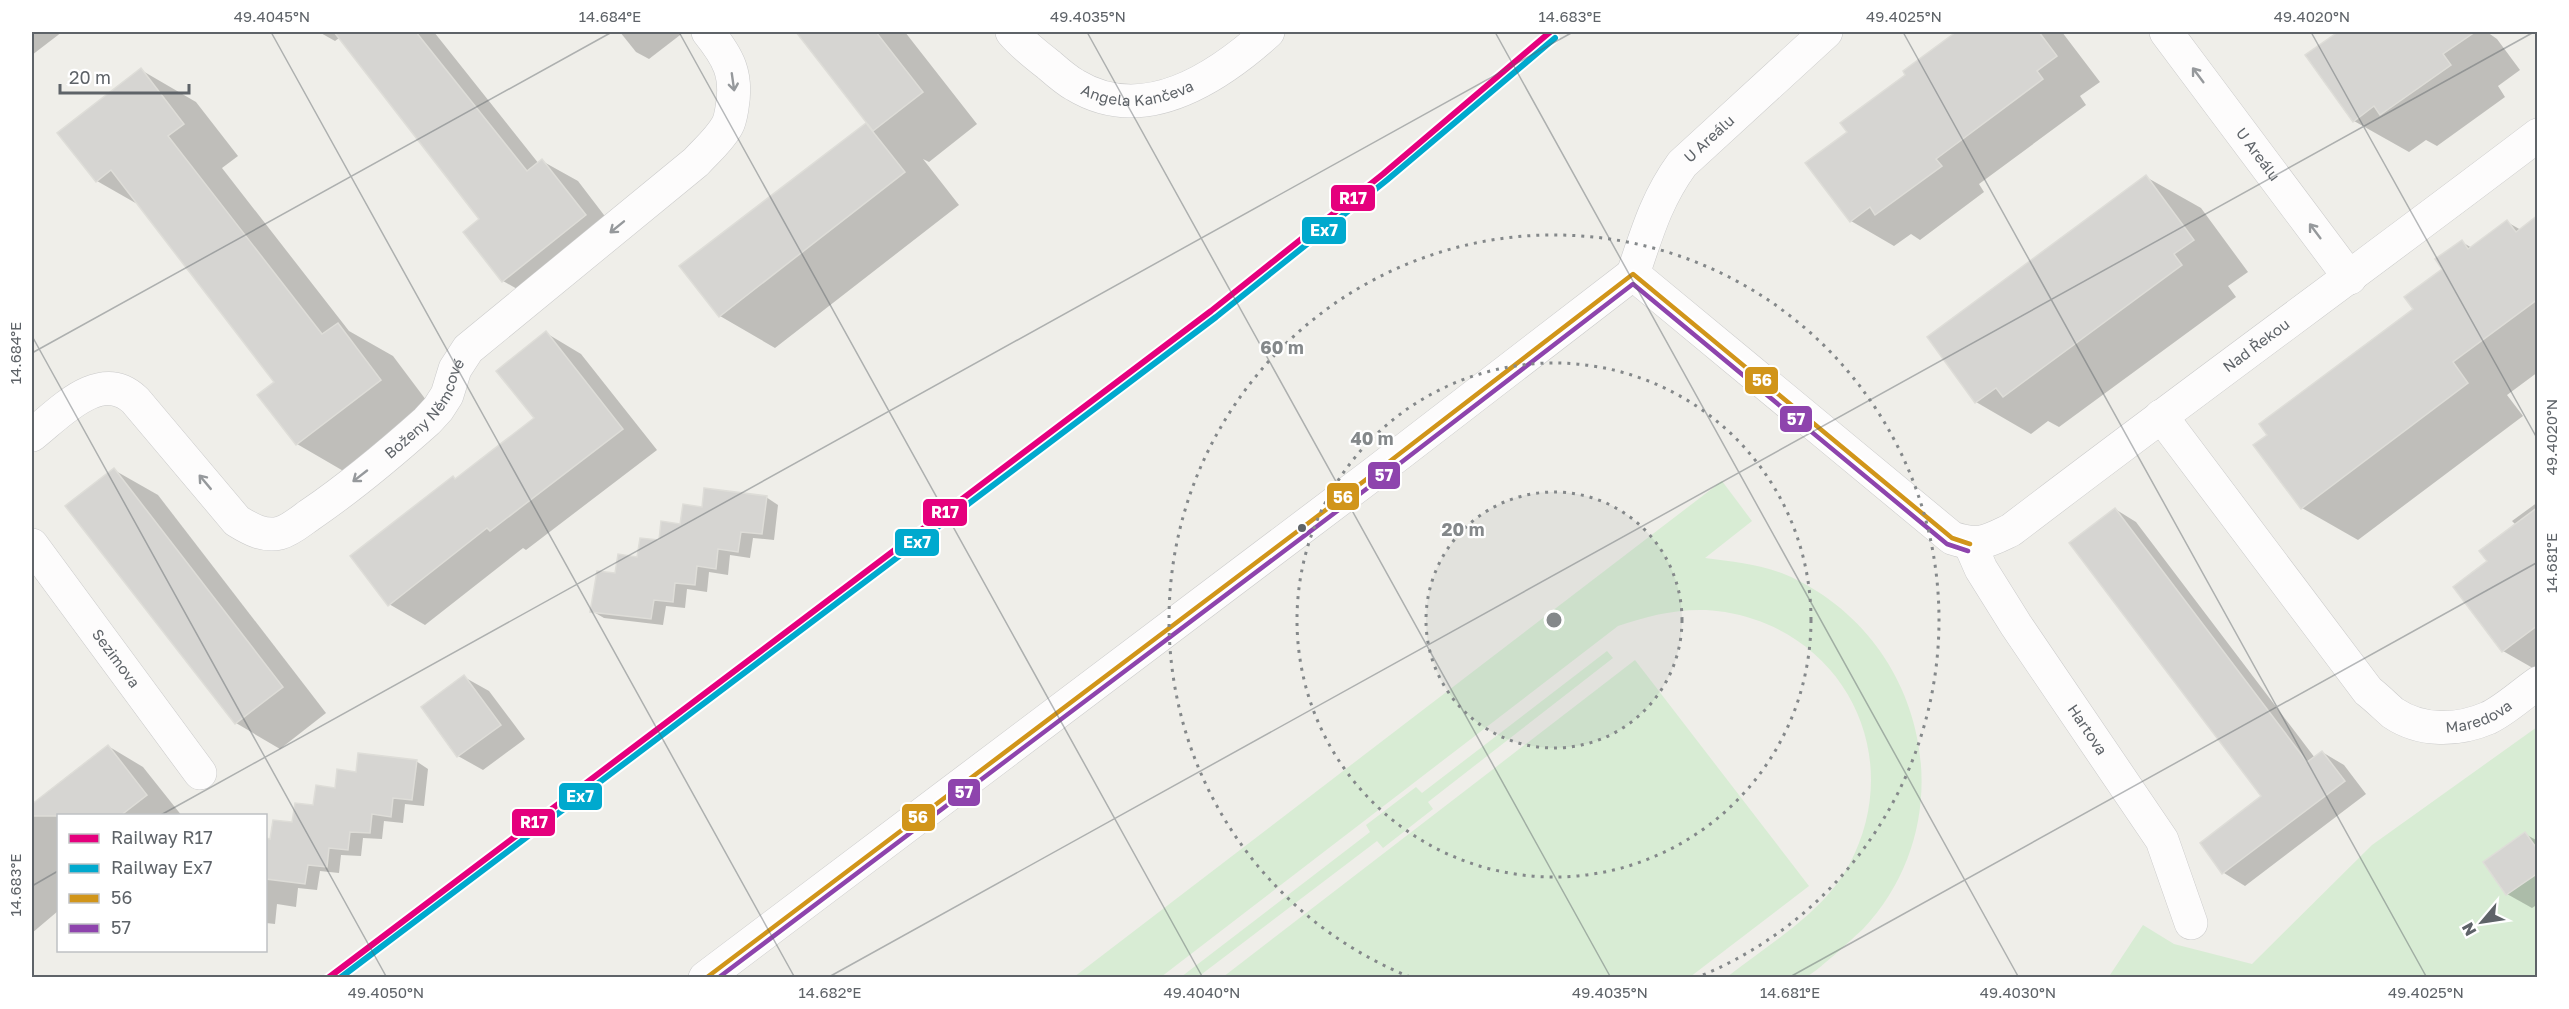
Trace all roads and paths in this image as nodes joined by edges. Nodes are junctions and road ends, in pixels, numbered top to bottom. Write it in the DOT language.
graph roads {
  1 [pos="708,32"];
  2 [pos="1012,32"];
  3 [pos="1268,32"];
  4 [pos="1826,32"];
  5 [pos="2166,32"];
  6 [pos="2538,135"];
  7 [pos="1633,274"];
  8 [pos="2350,278"];
  9 [pos="2161,416"];
  10 [pos="32,435"];
  11 [pos="1970,544"];
  12 [pos="32,545"];
  13 [pos="2538,683"];
  14 [pos="200,773"];
  15 [pos="2191,923"];
  16 [pos="705,978"];
  1 -- 10 [label="street, Boženy Němcové, one-way"];
  2 -- 3 [label="street, Angela Kančeva"];
  4 -- 7 [label="street, U Areálu"];
  8 -- 5 [label="street, U Areálu, one-way"];
  6 -- 8 [label="street, Nad Řekou"];
  7 -- 11 [label="street"];
  7 -- 16 [label="street"];
  8 -- 9 [label="street, Nad Řekou"];
  9 -- 11 [label="street, Nad Řekou"];
  9 -- 13 [label="street, Maredova"];
  11 -- 15 [label="street, Hartova"];
  12 -- 14 [label="street, Sezimova"];
}
